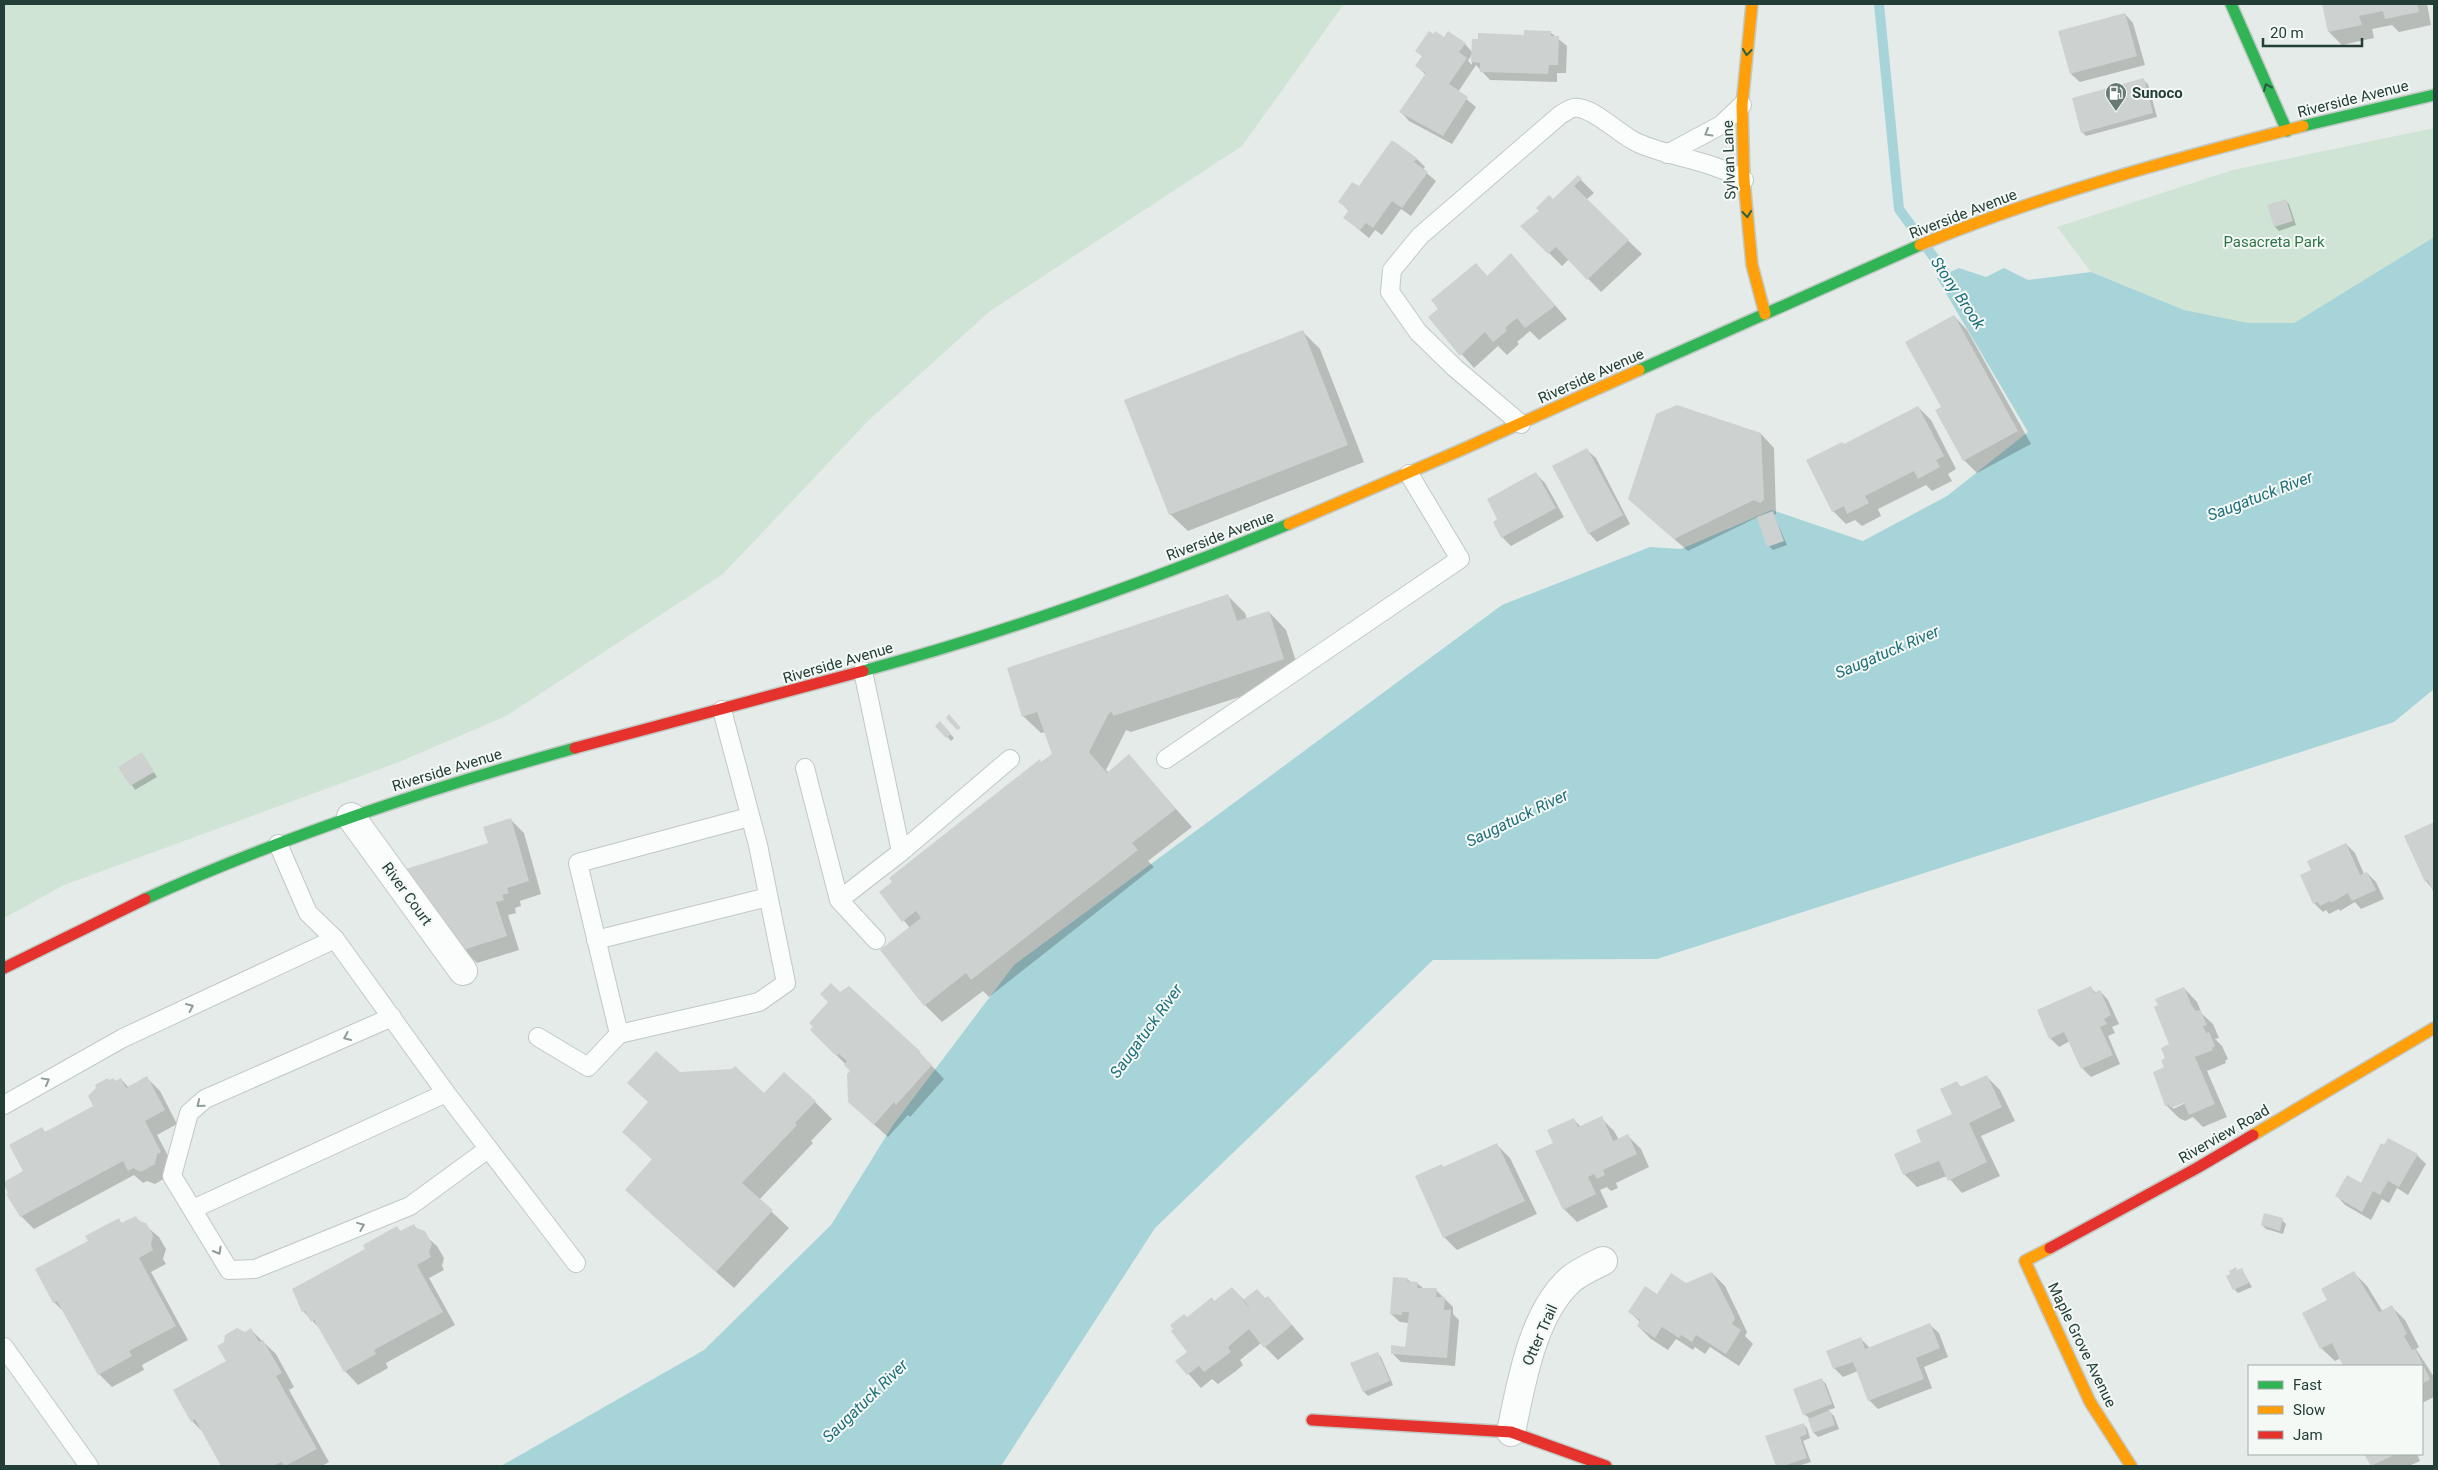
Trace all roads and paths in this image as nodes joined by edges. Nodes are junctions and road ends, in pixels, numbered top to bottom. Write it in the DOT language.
graph roads {
  1 [pos="1752,4"];
  2 [pos="2231,4"];
  3 [pos="2434,95"];
  4 [pos="1742,105"];
  5 [pos="2287,131"];
  6 [pos="1668,154"];
  7 [pos="1744,180"];
  8 [pos="1765,314"];
  9 [pos="1521,424"];
  10 [pos="1409,474"];
  11 [pos="863,671"];
  12 [pos="722,710"];
  13 [pos="1010,759"];
  14 [pos="1166,759"];
  15 [pos="805,768"];
  16 [pos="352,817"];
  17 [pos="749,817"];
  18 [pos="278,844"];
  19 [pos="901,852"];
  20 [pos="768,896"];
  21 [pos="839,900"];
  22 [pos="335,939"];
  23 [pos="596,940"];
  24 [pos="876,940"];
  25 [pos="4,968"];
  26 [pos="463,971"];
  27 [pos="392,1017"];
  28 [pos="2434,1028"];
  29 [pos="619,1034"];
  30 [pos="538,1037"];
  31 [pos="446,1093"];
  32 [pos="4,1105"];
  33 [pos="488,1149"];
  34 [pos="193,1209"];
  35 [pos="1603,1260"];
  36 [pos="2024,1261"];
  37 [pos="576,1262"];
  38 [pos="4,1349"];
  39 [pos="1312,1420"];
  40 [pos="1511,1432"];
  41 [pos="89,1466"];
  42 [pos="1606,1466"];
  43 [pos="2131,1466"];
  1 -- 4 [label="main road, Sylvan Lane, one-way"];
  5 -- 2 [label="main road, one-way"];
  3 -- 5 [label="main road, Riverside Avenue"];
  4 -- 6 [label="lane, one-way"];
  4 -- 7 [label="main road, Sylvan Lane"];
  5 -- 8 [label="main road, Riverside Avenue"];
  6 -- 7 [label="lane"];
  6 -- 9 [label="lane"];
  7 -- 8 [label="main road, Sylvan Lane, one-way"];
  8 -- 9 [label="main road, Riverside Avenue"];
  9 -- 10 [label="main road, Riverside Avenue"];
  10 -- 11 [label="main road, Riverside Avenue"];
  10 -- 14 [label="lane"];
  11 -- 12 [label="main road, Riverside Avenue"];
  11 -- 19 [label="lane"];
  12 -- 16 [label="main road, Riverside Avenue"];
  12 -- 17 [label="lane"];
  13 -- 19 [label="lane"];
  15 -- 21 [label="lane"];
  16 -- 18 [label="main road, Riverside Avenue"];
  16 -- 26 [label="street, River Court"];
  17 -- 20 [label="lane"];
  17 -- 23 [label="lane"];
  18 -- 22 [label="lane"];
  18 -- 25 [label="main road, Riverside Avenue"];
  19 -- 21 [label="lane"];
  20 -- 23 [label="lane"];
  20 -- 29 [label="lane"];
  21 -- 24 [label="lane"];
  22 -- 27 [label="lane"];
  32 -- 22 [label="lane, one-way"];
  23 -- 29 [label="lane"];
  27 -- 31 [label="lane"];
  27 -- 34 [label="lane, one-way"];
  28 -- 36 [label="main road, Riverview Road"];
  29 -- 30 [label="lane"];
  31 -- 33 [label="lane"];
  31 -- 34 [label="lane"];
  34 -- 33 [label="lane, one-way"];
  33 -- 37 [label="lane"];
  35 -- 40 [label="street, Otter Trail"];
  36 -- 43 [label="main road, Maple Grove Avenue"];
  38 -- 41 [label="lane"];
  39 -- 40 [label="main road"];
  40 -- 42 [label="main road"];
}
